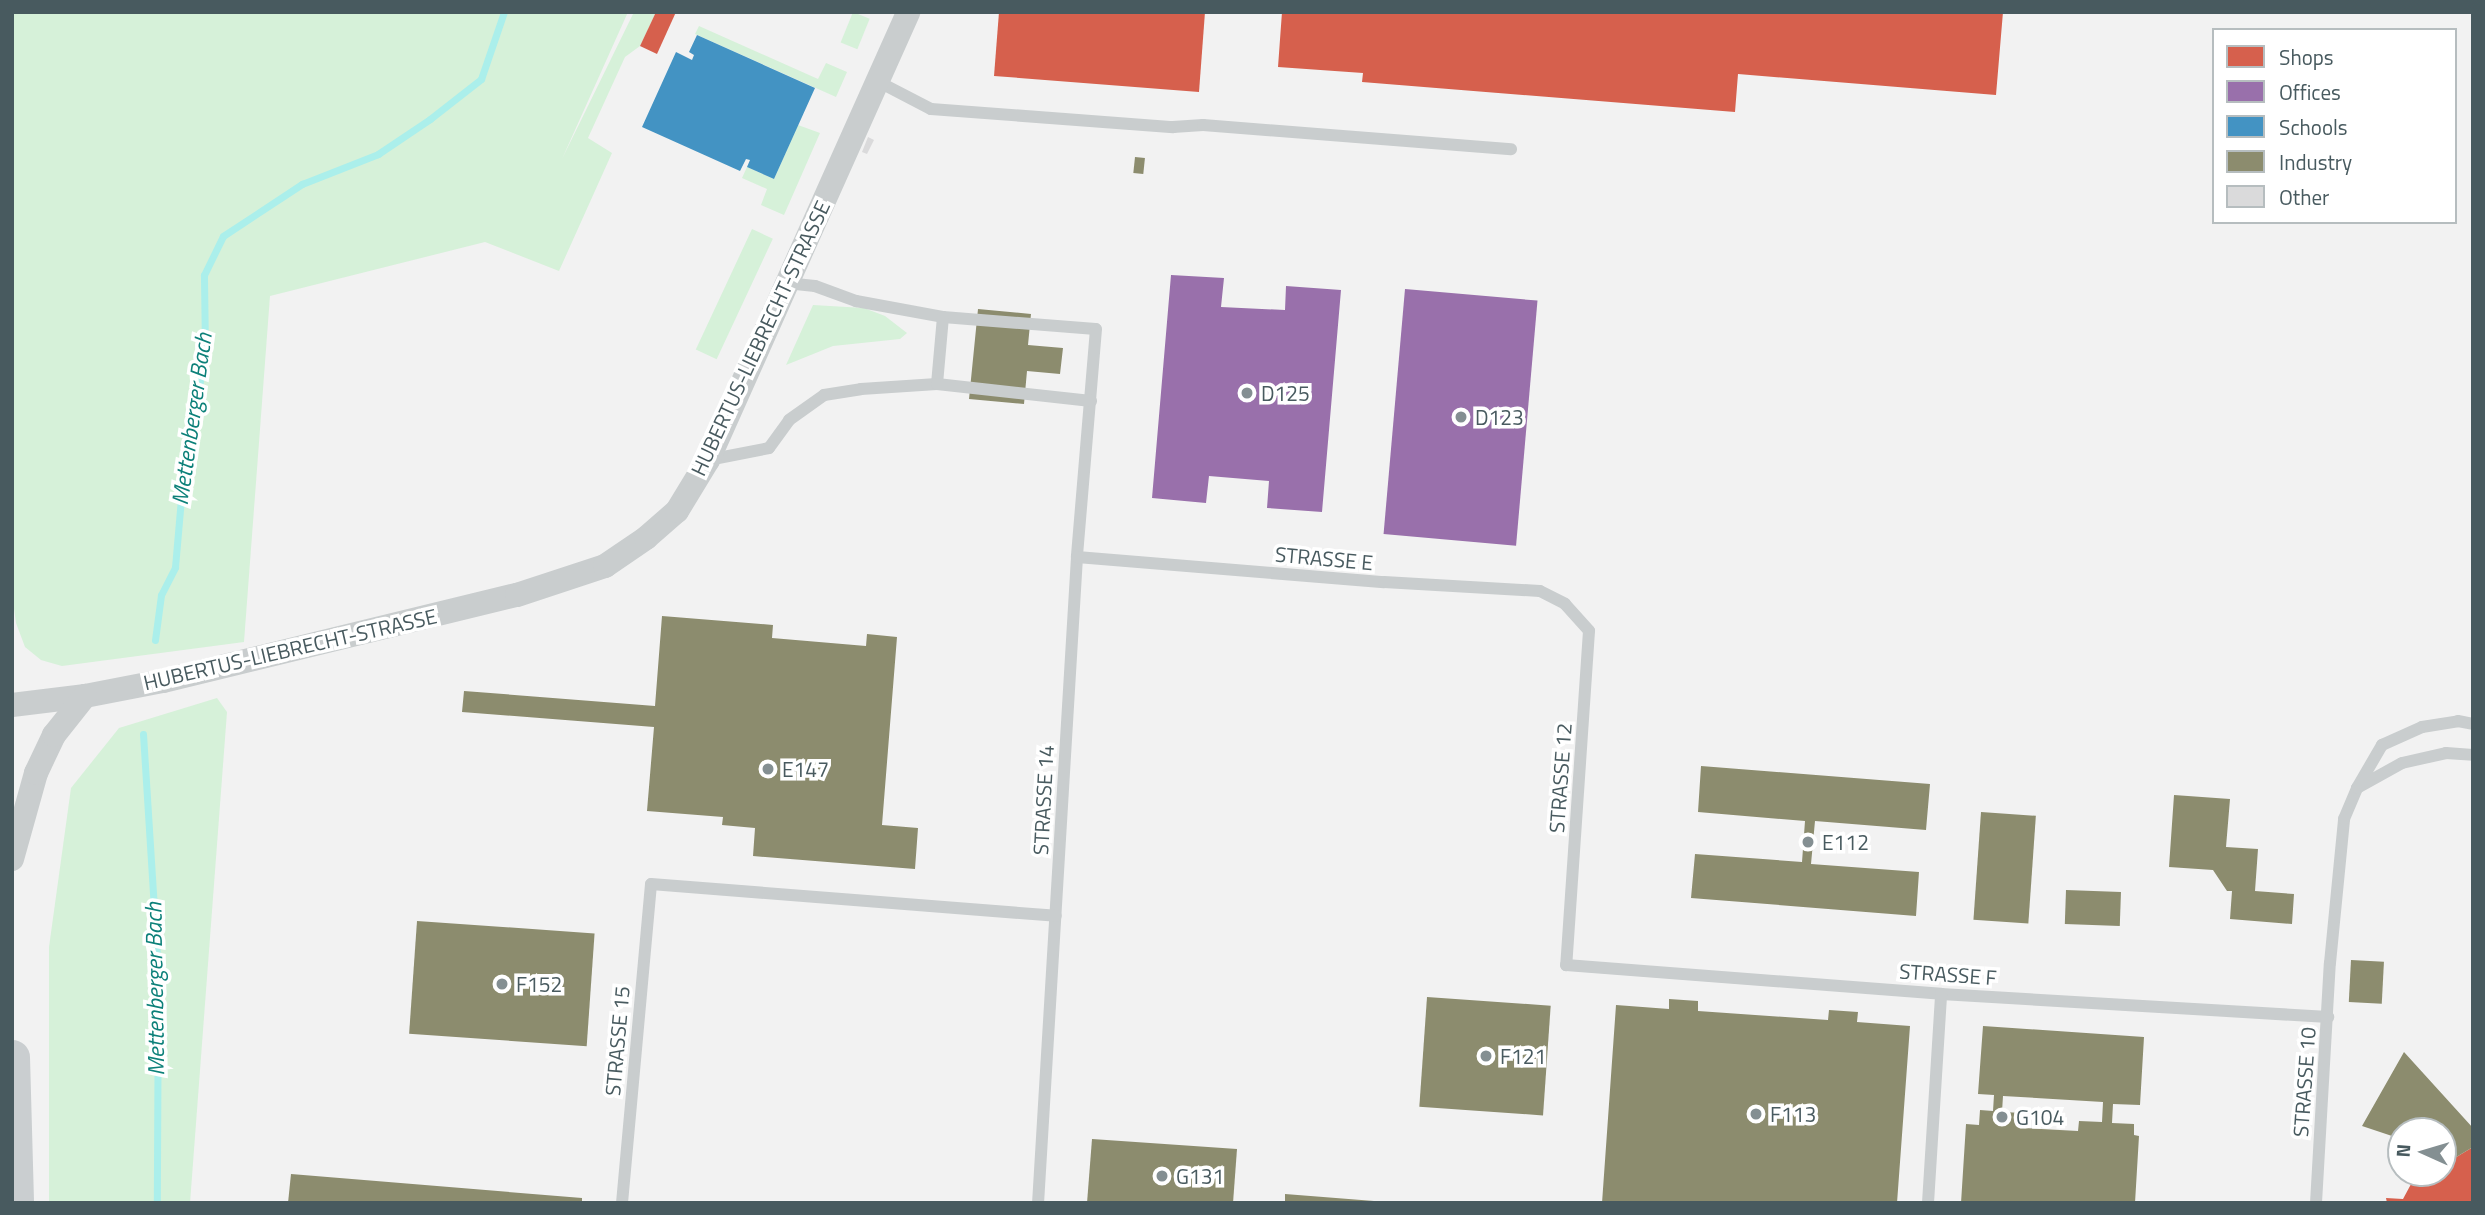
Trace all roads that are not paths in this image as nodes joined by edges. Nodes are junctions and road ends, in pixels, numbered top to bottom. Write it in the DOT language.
graph roads {
  1 [pos="908,12"];
  2 [pos="877,81"];
  3 [pos="1511,149"];
  4 [pos="786,283"];
  5 [pos="943,317"];
  6 [pos="937,384"];
  7 [pos="1091,401"];
  8 [pos="708,460"];
  9 [pos="1077,557"];
  10 [pos="1565,604"];
  11 [pos="85,696"];
  12 [pos="12,705"];
  13 [pos="2473,724"];
  14 [pos="2473,755"];
  15 [pos="2357,788"];
  16 [pos="12,859"];
  17 [pos="1056,916"];
  18 [pos="1566,965"];
  19 [pos="1941,993"];
  20 [pos="2328,1017"];
  21 [pos="12,1057"];
  22 [pos="16,1203"];
  23 [pos="622,1203"];
  24 [pos="1038,1203"];
  25 [pos="1928,1203"];
  26 [pos="2316,1203"];
  1 -- 2 [label="street, HUBERTUS-LIEBRECHT-STRASSE"];
  2 -- 3 [label="lane"];
  2 -- 4 [label="street, HUBERTUS-LIEBRECHT-STRASSE"];
  4 -- 5 [label="lane"];
  4 -- 8 [label="street, HUBERTUS-LIEBRECHT-STRASSE"];
  5 -- 6 [label="lane"];
  5 -- 7 [label="lane, STRASSE 14"];
  6 -- 7 [label="lane"];
  6 -- 8 [label="lane"];
  7 -- 9 [label="lane, STRASSE 14"];
  8 -- 11 [label="street, HUBERTUS-LIEBRECHT-STRASSE"];
  9 -- 10 [label="lane, STRASSE E"];
  9 -- 17 [label="lane, STRASSE 14"];
  10 -- 18 [label="lane, STRASSE 12"];
  11 -- 12 [label="street, HUBERTUS-LIEBRECHT-STRASSE"];
  11 -- 16 [label="street"];
  13 -- 15 [label="lane, STRASSE 10"];
  14 -- 15 [label="lane"];
  15 -- 20 [label="lane, STRASSE 10"];
  17 -- 23 [label="lane, STRASSE 15"];
  17 -- 24 [label="lane, STRASSE 14"];
  18 -- 19 [label="lane, STRASSE F"];
  19 -- 20 [label="lane, STRASSE F"];
  19 -- 25 [label="lane"];
  20 -- 26 [label="lane, STRASSE 10"];
  21 -- 22 [label="main road"];
}
